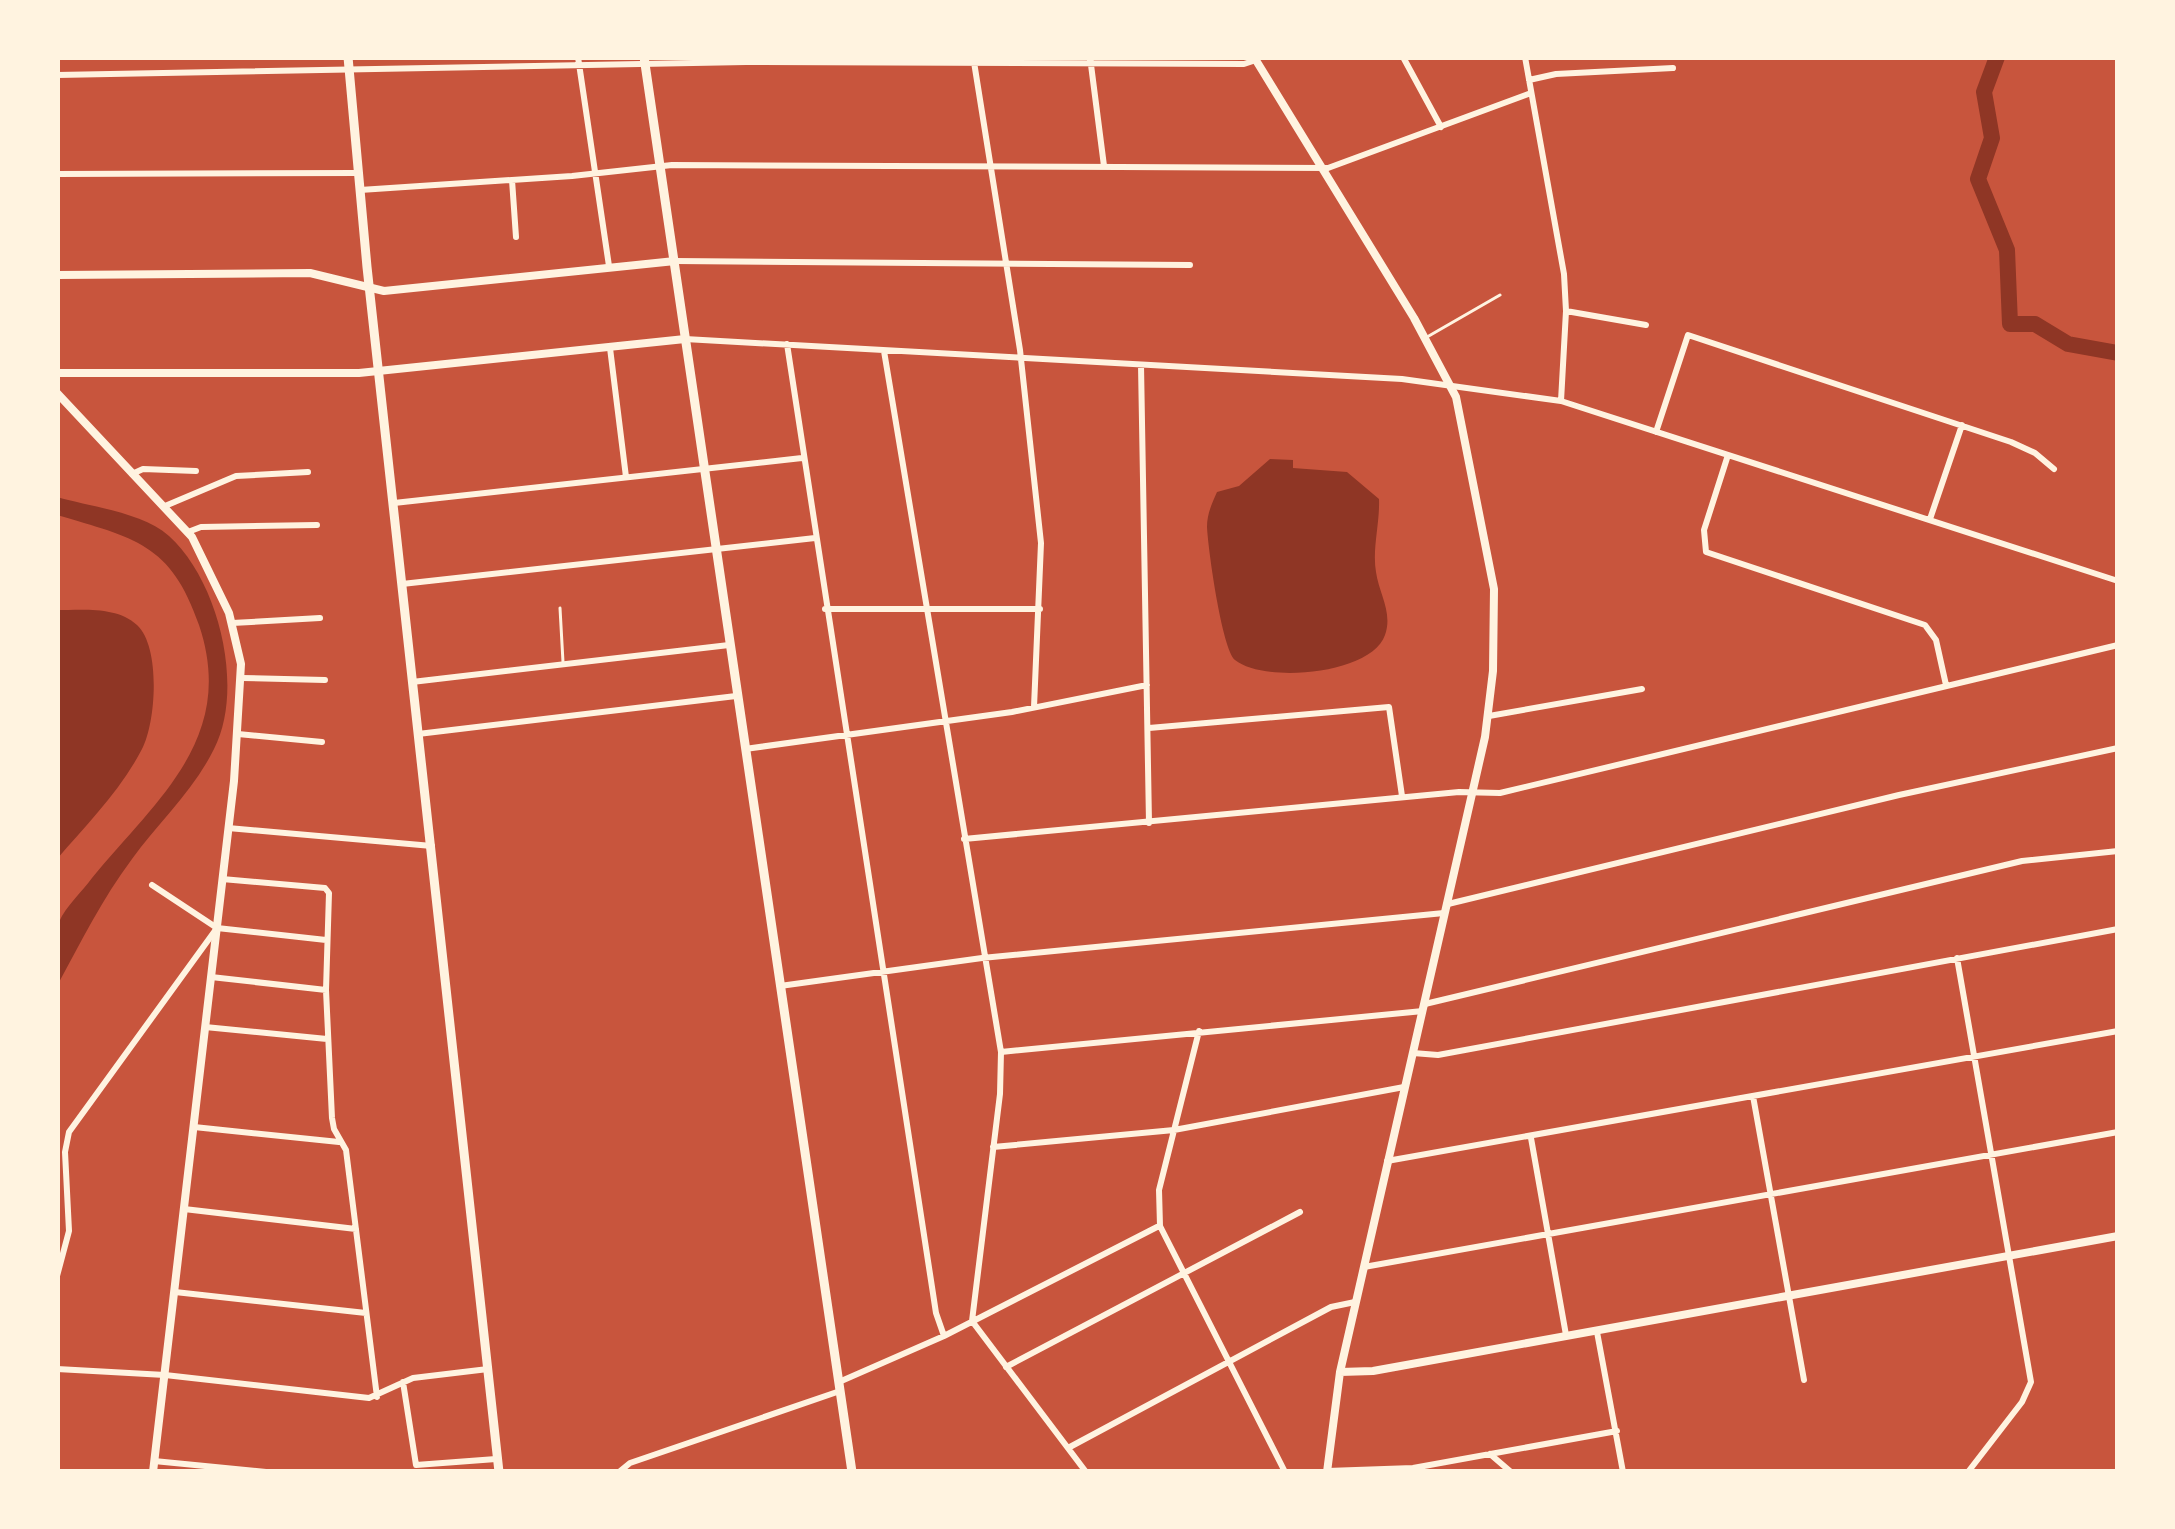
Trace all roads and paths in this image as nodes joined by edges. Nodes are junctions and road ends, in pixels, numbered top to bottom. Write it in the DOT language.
graph roads {
  1 [pos="348,57"];
  2 [pos="1403,57"];
  3 [pos="1525,57"];
  4 [pos="1255,59"];
  5 [pos="908,60"];
  6 [pos="1090,60"];
  7 [pos="644,61"];
  8 [pos="578,62"];
  9 [pos="974,62"];
  10 [pos="1672,68"];
  11 [pos="349,72"];
  12 [pos="57,75"];
  13 [pos="1529,80"];
  14 [pos="1531,93"];
  15 [pos="1441,127"];
  16 [pos="660,165"];
  17 [pos="1104,166"];
  18 [pos="991,167"];
  19 [pos="1321,168"];
  20 [pos="358,172"];
  21 [pos="596,173"];
  22 [pos="57,174"];
  23 [pos="512,180"];
  24 [pos="359,190"];
  25 [pos="516,237"];
  26 [pos="675,261"];
  27 [pos="1007,265"];
  28 [pos="1190,265"];
  29 [pos="609,266"];
  30 [pos="367,267"];
  31 [pos="57,275"];
  32 [pos="347,282"];
  33 [pos="370,289"];
  34 [pos="1500,296"];
  35 [pos="1566,311"];
  36 [pos="1646,325"];
  37 [pos="1426,338"];
  38 [pos="685,339"];
  39 [pos="610,344"];
  40 [pos="787,344"];
  41 [pos="884,351"];
  42 [pos="1021,359"];
  43 [pos="1141,365"];
  44 [pos="380,370"];
  45 [pos="57,373"];
  46 [pos="1450,385"];
  47 [pos="57,393"];
  48 [pos="1561,401"];
  49 [pos="1962,425"];
  50 [pos="1656,432"];
  51 [pos="1728,455"];
  52 [pos="802,458"];
  53 [pos="704,467"];
  54 [pos="2054,469"];
  55 [pos="196,471"];
  56 [pos="308,472"];
  57 [pos="132,474"];
  58 [pos="626,477"];
  59 [pos="394,502"];
  60 [pos="165,506"];
  61 [pos="1930,520"];
  62 [pos="317,525"];
  63 [pos="188,532"];
  64 [pos="815,538"];
  65 [pos="716,549"];
  66 [pos="2118,581"];
  67 [pos="402,584"];
  68 [pos="560,608"];
  69 [pos="926,608"];
  70 [pos="825,609"];
  71 [pos="1040,609"];
  72 [pos="320,617"];
  73 [pos="232,622"];
  74 [pos="729,645"];
  75 [pos="2118,645"];
  76 [pos="563,664"];
  77 [pos="242,678"];
  78 [pos="325,680"];
  79 [pos="412,682"];
  80 [pos="1147,686"];
  81 [pos="1946,687"];
  82 [pos="1642,689"];
  83 [pos="736,696"];
  84 [pos="1034,707"];
  85 [pos="1489,716"];
  86 [pos="946,721"];
  87 [pos="1149,728"];
  88 [pos="238,734"];
  89 [pos="418,734"];
  90 [pos="845,736"];
  91 [pos="322,742"];
  92 [pos="2118,748"];
  93 [pos="745,749"];
  94 [pos="1473,794"];
  95 [pos="1402,798"];
  96 [pos="1149,823"];
  97 [pos="228,828"];
  98 [pos="964,839"];
  99 [pos="432,846"];
  100 [pos="2118,851"];
  101 [pos="222,878"];
  102 [pos="152,885"];
  103 [pos="1447,908"];
  104 [pos="217,928"];
  105 [pos="2117,929"];
  106 [pos="326,940"];
  107 [pos="2118,941"];
  108 [pos="982,958"];
  109 [pos="1957,958"];
  110 [pos="882,972"];
  111 [pos="211,977"];
  112 [pos="780,986"];
  113 [pos="326,990"];
  114 [pos="1424,1007"];
  115 [pos="206,1027"];
  116 [pos="1199,1031"];
  117 [pos="2118,1031"];
  118 [pos="328,1039"];
  119 [pos="1000,1052"];
  120 [pos="1413,1053"];
  121 [pos="1974,1058"];
  122 [pos="1405,1087"];
  123 [pos="1753,1096"];
  124 [pos="194,1126"];
  125 [pos="1174,1130"];
  126 [pos="2118,1132"];
  127 [pos="1531,1138"];
  128 [pos="61,1142"];
  129 [pos="341,1142"];
  130 [pos="993,1147"];
  131 [pos="1991,1155"];
  132 [pos="1387,1161"];
  133 [pos="1770,1195"];
  134 [pos="184,1208"];
  135 [pos="1300,1212"];
  136 [pos="1160,1226"];
  137 [pos="356,1229"];
  138 [pos="1548,1235"];
  139 [pos="2118,1236"];
  140 [pos="2011,1256"];
  141 [pos="1364,1268"];
  142 [pos="1181,1274"];
  143 [pos="57,1276"];
  144 [pos="175,1292"];
  145 [pos="1789,1296"];
  146 [pos="1355,1303"];
  147 [pos="366,1313"];
  148 [pos="972,1321"];
  149 [pos="1597,1332"];
  150 [pos="944,1336"];
  151 [pos="1567,1337"];
  152 [pos="1227,1362"];
  153 [pos="1006,1367"];
  154 [pos="57,1369"];
  155 [pos="488,1369"];
  156 [pos="1340,1372"];
  157 [pos="165,1375"];
  158 [pos="1804,1380"];
  159 [pos="403,1382"];
  160 [pos="839,1386"];
  161 [pos="376,1397"];
  162 [pos="1617,1431"];
  163 [pos="1067,1448"];
  164 [pos="1490,1454"];
  165 [pos="498,1459"];
  166 [pos="154,1461"];
  167 [pos="153,1472"];
  168 [pos="266,1472"];
  169 [pos="500,1472"];
  170 [pos="619,1472"];
  171 [pos="853,1472"];
  172 [pos="1086,1472"];
  173 [pos="1285,1472"];
  174 [pos="1327,1472"];
  175 [pos="1511,1472"];
  176 [pos="1623,1472"];
  177 [pos="1967,1472"];
  1 -- 11 [label="main road"];
  2 -- 15 [label="street"];
  3 -- 13 [label="street"];
  4 -- 6 [label="street"];
  4 -- 19 [label="street"];
  5 -- 7 [label="street"];
  5 -- 9 [label="street"];
  6 -- 9 [label="street"];
  6 -- 17 [label="street"];
  7 -- 8 [label="street"];
  7 -- 16 [label="main road"];
  8 -- 11 [label="street"];
  8 -- 21 [label="street"];
  9 -- 18 [label="street"];
  10 -- 13 [label="street"];
  11 -- 12 [label="street"];
  11 -- 20 [label="main road"];
  13 -- 14 [label="street"];
  14 -- 15 [label="street"];
  14 -- 35 [label="street"];
  15 -- 19 [label="street"];
  16 -- 18 [label="street"];
  16 -- 21 [label="street"];
  16 -- 26 [label="main road"];
  17 -- 18 [label="street"];
  17 -- 19 [label="street"];
  18 -- 27 [label="street"];
  19 -- 37 [label="street"];
  20 -- 22 [label="street"];
  20 -- 24 [label="main road"];
  21 -- 23 [label="street"];
  21 -- 29 [label="street"];
  23 -- 24 [label="street"];
  23 -- 25 [label="street"];
  24 -- 30 [label="main road"];
  26 -- 27 [label="street"];
  26 -- 29 [label="street"];
  26 -- 38 [label="main road"];
  27 -- 28 [label="street"];
  27 -- 42 [label="street"];
  29 -- 33 [label="street"];
  30 -- 32 [label="street"];
  30 -- 33 [label="main road"];
  31 -- 32 [label="street"];
  32 -- 33 [label="street"];
  33 -- 44 [label="main road"];
  34 -- 37 [label="lane"];
  35 -- 36 [label="street"];
  35 -- 48 [label="street"];
  37 -- 46 [label="street"];
  38 -- 39 [label="street"];
  38 -- 40 [label="street"];
  38 -- 53 [label="main road"];
  39 -- 44 [label="street"];
  39 -- 58 [label="street"];
  40 -- 41 [label="street"];
  40 -- 52 [label="street"];
  41 -- 42 [label="street"];
  41 -- 69 [label="street"];
  42 -- 43 [label="street"];
  42 -- 71 [label="street"];
  43 -- 46 [label="street"];
  43 -- 80 [label="street"];
  44 -- 45 [label="street"];
  44 -- 59 [label="main road"];
  46 -- 48 [label="street"];
  46 -- 85 [label="street"];
  47 -- 57 [label="street"];
  48 -- 50 [label="street"];
  49 -- 50 [label="street"];
  49 -- 54 [label="street"];
  49 -- 61 [label="street"];
  50 -- 51 [label="street"];
  51 -- 61 [label="street"];
  51 -- 81 [label="street"];
  52 -- 53 [label="street"];
  52 -- 64 [label="street"];
  53 -- 58 [label="street"];
  53 -- 65 [label="main road"];
  55 -- 57 [label="street"];
  56 -- 60 [label="street"];
  57 -- 60 [label="street"];
  58 -- 59 [label="street"];
  59 -- 67 [label="main road"];
  60 -- 63 [label="street"];
  61 -- 66 [label="street"];
  62 -- 63 [label="street"];
  63 -- 73 [label="street"];
  64 -- 65 [label="street"];
  64 -- 70 [label="street"];
  65 -- 67 [label="street"];
  65 -- 74 [label="main road"];
  67 -- 79 [label="main road"];
  68 -- 76 [label="lane"];
  69 -- 70 [label="street"];
  69 -- 71 [label="street"];
  69 -- 86 [label="street"];
  70 -- 90 [label="street"];
  71 -- 84 [label="street"];
  72 -- 73 [label="street"];
  73 -- 77 [label="street"];
  74 -- 76 [label="street"];
  74 -- 83 [label="main road"];
  75 -- 81 [label="street"];
  76 -- 79 [label="street"];
  77 -- 78 [label="street"];
  77 -- 88 [label="street"];
  79 -- 89 [label="main road"];
  80 -- 84 [label="street"];
  80 -- 87 [label="street"];
  81 -- 94 [label="street"];
  82 -- 85 [label="street"];
  83 -- 89 [label="street"];
  83 -- 93 [label="main road"];
  84 -- 86 [label="street"];
  85 -- 94 [label="street"];
  86 -- 90 [label="street"];
  86 -- 98 [label="street"];
  87 -- 95 [label="street"];
  87 -- 96 [label="street"];
  88 -- 91 [label="street"];
  88 -- 97 [label="street"];
  89 -- 99 [label="main road"];
  90 -- 93 [label="street"];
  90 -- 110 [label="street"];
  92 -- 103 [label="street"];
  93 -- 112 [label="main road"];
  94 -- 95 [label="street"];
  94 -- 103 [label="street"];
  95 -- 96 [label="street"];
  96 -- 98 [label="street"];
  97 -- 99 [label="street"];
  97 -- 101 [label="street"];
  98 -- 108 [label="street"];
  99 -- 155 [label="main road"];
  100 -- 114 [label="street"];
  101 -- 104 [label="street"];
  101 -- 106 [label="street"];
  102 -- 104 [label="street"];
  103 -- 108 [label="street"];
  103 -- 114 [label="street"];
  104 -- 106 [label="street"];
  104 -- 111 [label="street"];
  104 -- 128 [label="street"];
  105 -- 107 [label="street"];
  105 -- 109 [label="street"];
  106 -- 113 [label="street"];
  108 -- 110 [label="street"];
  108 -- 119 [label="street"];
  109 -- 120 [label="street"];
  109 -- 121 [label="street"];
  110 -- 112 [label="street"];
  110 -- 150 [label="street"];
  111 -- 113 [label="street"];
  111 -- 115 [label="street"];
  112 -- 160 [label="main road"];
  113 -- 118 [label="street"];
  114 -- 116 [label="street"];
  114 -- 120 [label="street"];
  115 -- 118 [label="street"];
  115 -- 124 [label="street"];
  116 -- 119 [label="street"];
  116 -- 125 [label="street"];
  117 -- 121 [label="street"];
  118 -- 129 [label="street"];
  119 -- 130 [label="street"];
  120 -- 122 [label="street"];
  121 -- 123 [label="street"];
  121 -- 131 [label="street"];
  122 -- 125 [label="street"];
  122 -- 132 [label="street"];
  123 -- 127 [label="street"];
  123 -- 133 [label="street"];
  124 -- 129 [label="street"];
  124 -- 134 [label="street"];
  125 -- 130 [label="street"];
  125 -- 136 [label="street"];
  126 -- 131 [label="street"];
  127 -- 132 [label="street"];
  127 -- 138 [label="street"];
  128 -- 143 [label="street"];
  129 -- 137 [label="street"];
  130 -- 148 [label="street"];
  131 -- 133 [label="street"];
  131 -- 140 [label="street"];
  132 -- 141 [label="street"];
  133 -- 138 [label="street"];
  133 -- 145 [label="street"];
  134 -- 137 [label="street"];
  134 -- 144 [label="street"];
  135 -- 142 [label="street"];
  136 -- 142 [label="street"];
  136 -- 148 [label="street"];
  137 -- 147 [label="street"];
  138 -- 141 [label="street"];
  138 -- 151 [label="street"];
  139 -- 140 [label="street"];
  140 -- 145 [label="street"];
  140 -- 177 [label="street"];
  141 -- 146 [label="street"];
  142 -- 152 [label="street"];
  142 -- 153 [label="street"];
  144 -- 147 [label="street"];
  144 -- 157 [label="street"];
  145 -- 149 [label="street"];
  145 -- 158 [label="street"];
  146 -- 152 [label="street"];
  146 -- 156 [label="street"];
  147 -- 161 [label="street"];
  148 -- 150 [label="street"];
  148 -- 153 [label="street"];
  149 -- 151 [label="street"];
  149 -- 162 [label="street"];
  150 -- 160 [label="street"];
  151 -- 156 [label="street"];
  152 -- 163 [label="street"];
  152 -- 173 [label="street"];
  153 -- 163 [label="street"];
  154 -- 157 [label="street"];
  155 -- 159 [label="street"];
  155 -- 165 [label="main road"];
  156 -- 174 [label="street"];
  157 -- 161 [label="street"];
  157 -- 166 [label="street"];
  159 -- 161 [label="street"];
  159 -- 165 [label="street"];
  160 -- 170 [label="street"];
  160 -- 171 [label="main road"];
  162 -- 164 [label="street"];
  162 -- 176 [label="street"];
  163 -- 172 [label="street"];
  164 -- 174 [label="street"];
  164 -- 175 [label="street"];
  165 -- 169 [label="main road"];
  166 -- 167 [label="street"];
  166 -- 168 [label="street"];
}
